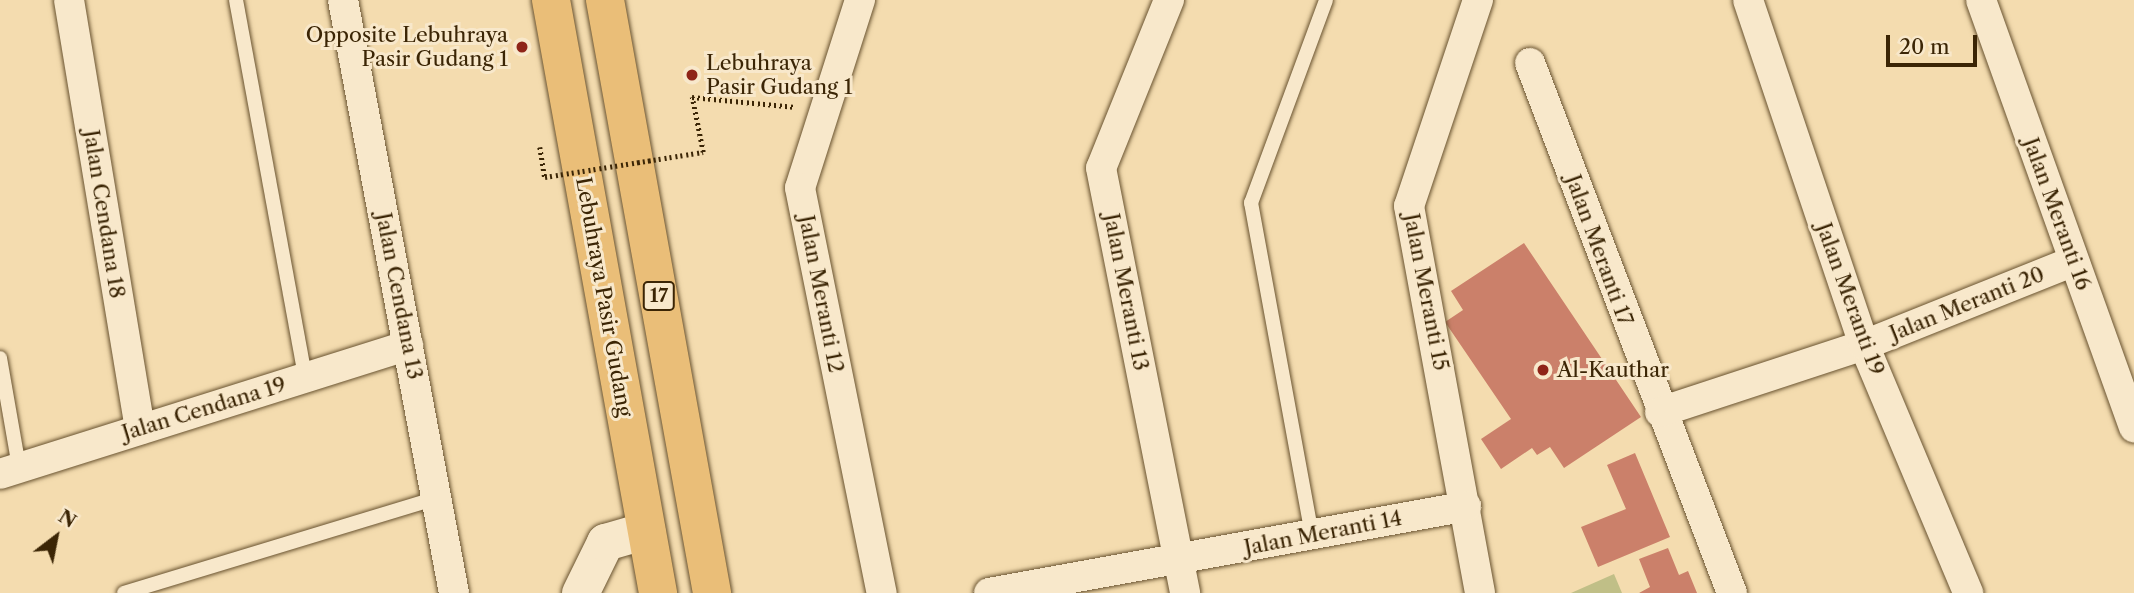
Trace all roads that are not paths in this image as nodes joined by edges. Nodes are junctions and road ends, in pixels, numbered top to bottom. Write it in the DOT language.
graph roads {
  1 [pos="69,0"];
  2 [pos="236,0"];
  3 [pos="343,0"];
  4 [pos="551,0"];
  5 [pos="606,0"];
  6 [pos="860,0"];
  7 [pos="1169,0"];
  8 [pos="1326,0"];
  9 [pos="1478,0"];
  10 [pos="1748,0"];
  11 [pos="1981,0"];
  12 [pos="1530,63"];
  13 [pos="2074,261"];
  14 [pos="408,345"];
  15 [pos="1864,345"];
  16 [pos="0,358"];
  17 [pos="305,377"];
  18 [pos="1660,412"];
  19 [pos="2134,427"];
  20 [pos="140,429"];
  21 [pos="10,471"];
  22 [pos="436,498"];
  23 [pos="1466,506"];
  24 [pos="646,530"];
  25 [pos="1312,535"];
  26 [pos="1180,559"];
  27 [pos="124,593"];
  28 [pos="454,593"];
  29 [pos="580,593"];
  30 [pos="658,593"];
  31 [pos="712,593"];
  32 [pos="881,593"];
  33 [pos="989,593"];
  34 [pos="1185,593"];
  35 [pos="1480,593"];
  36 [pos="1732,593"];
  37 [pos="1968,593"];
  1 -- 20 [label="street, Jalan Cendana 18"];
  2 -- 17 [label="lane"];
  3 -- 14 [label="street, Jalan Cendana 13"];
  4 -- 24 [label="highway, Lebuhraya Pasir Gudang"];
  5 -- 31 [label="highway, 17"];
  6 -- 32 [label="street, Jalan Meranti 12"];
  7 -- 26 [label="street, Jalan Meranti 13"];
  8 -- 25 [label="lane"];
  9 -- 23 [label="street, Jalan Meranti 15"];
  10 -- 15 [label="street, Jalan Meranti 19"];
  11 -- 13 [label="street, Jalan Meranti 16"];
  12 -- 18 [label="street, Jalan Meranti 17"];
  13 -- 15 [label="street, Jalan Meranti 20"];
  13 -- 19 [label="street, Jalan Meranti 16"];
  14 -- 17 [label="street, Jalan Cendana 19"];
  14 -- 22 [label="street, Jalan Cendana 13"];
  15 -- 18 [label="street, Jalan Meranti 20"];
  15 -- 37 [label="street, Jalan Meranti 19"];
  16 -- 21 [label="lane"];
  17 -- 20 [label="street, Jalan Cendana 19"];
  18 -- 36 [label="street, Jalan Meranti 17"];
  20 -- 21 [label="street, Jalan Cendana 19"];
  22 -- 27 [label="lane"];
  22 -- 28 [label="street, Jalan Cendana 13"];
  23 -- 25 [label="street, Jalan Meranti 14"];
  23 -- 35 [label="street, Jalan Meranti 15"];
  24 -- 29 [label="street"];
  24 -- 30 [label="highway, Lebuhraya Pasir Gudang"];
  25 -- 26 [label="street, Jalan Meranti 14"];
  26 -- 33 [label="street, Jalan Meranti 14"];
  26 -- 34 [label="street, Jalan Meranti 13"];
}
